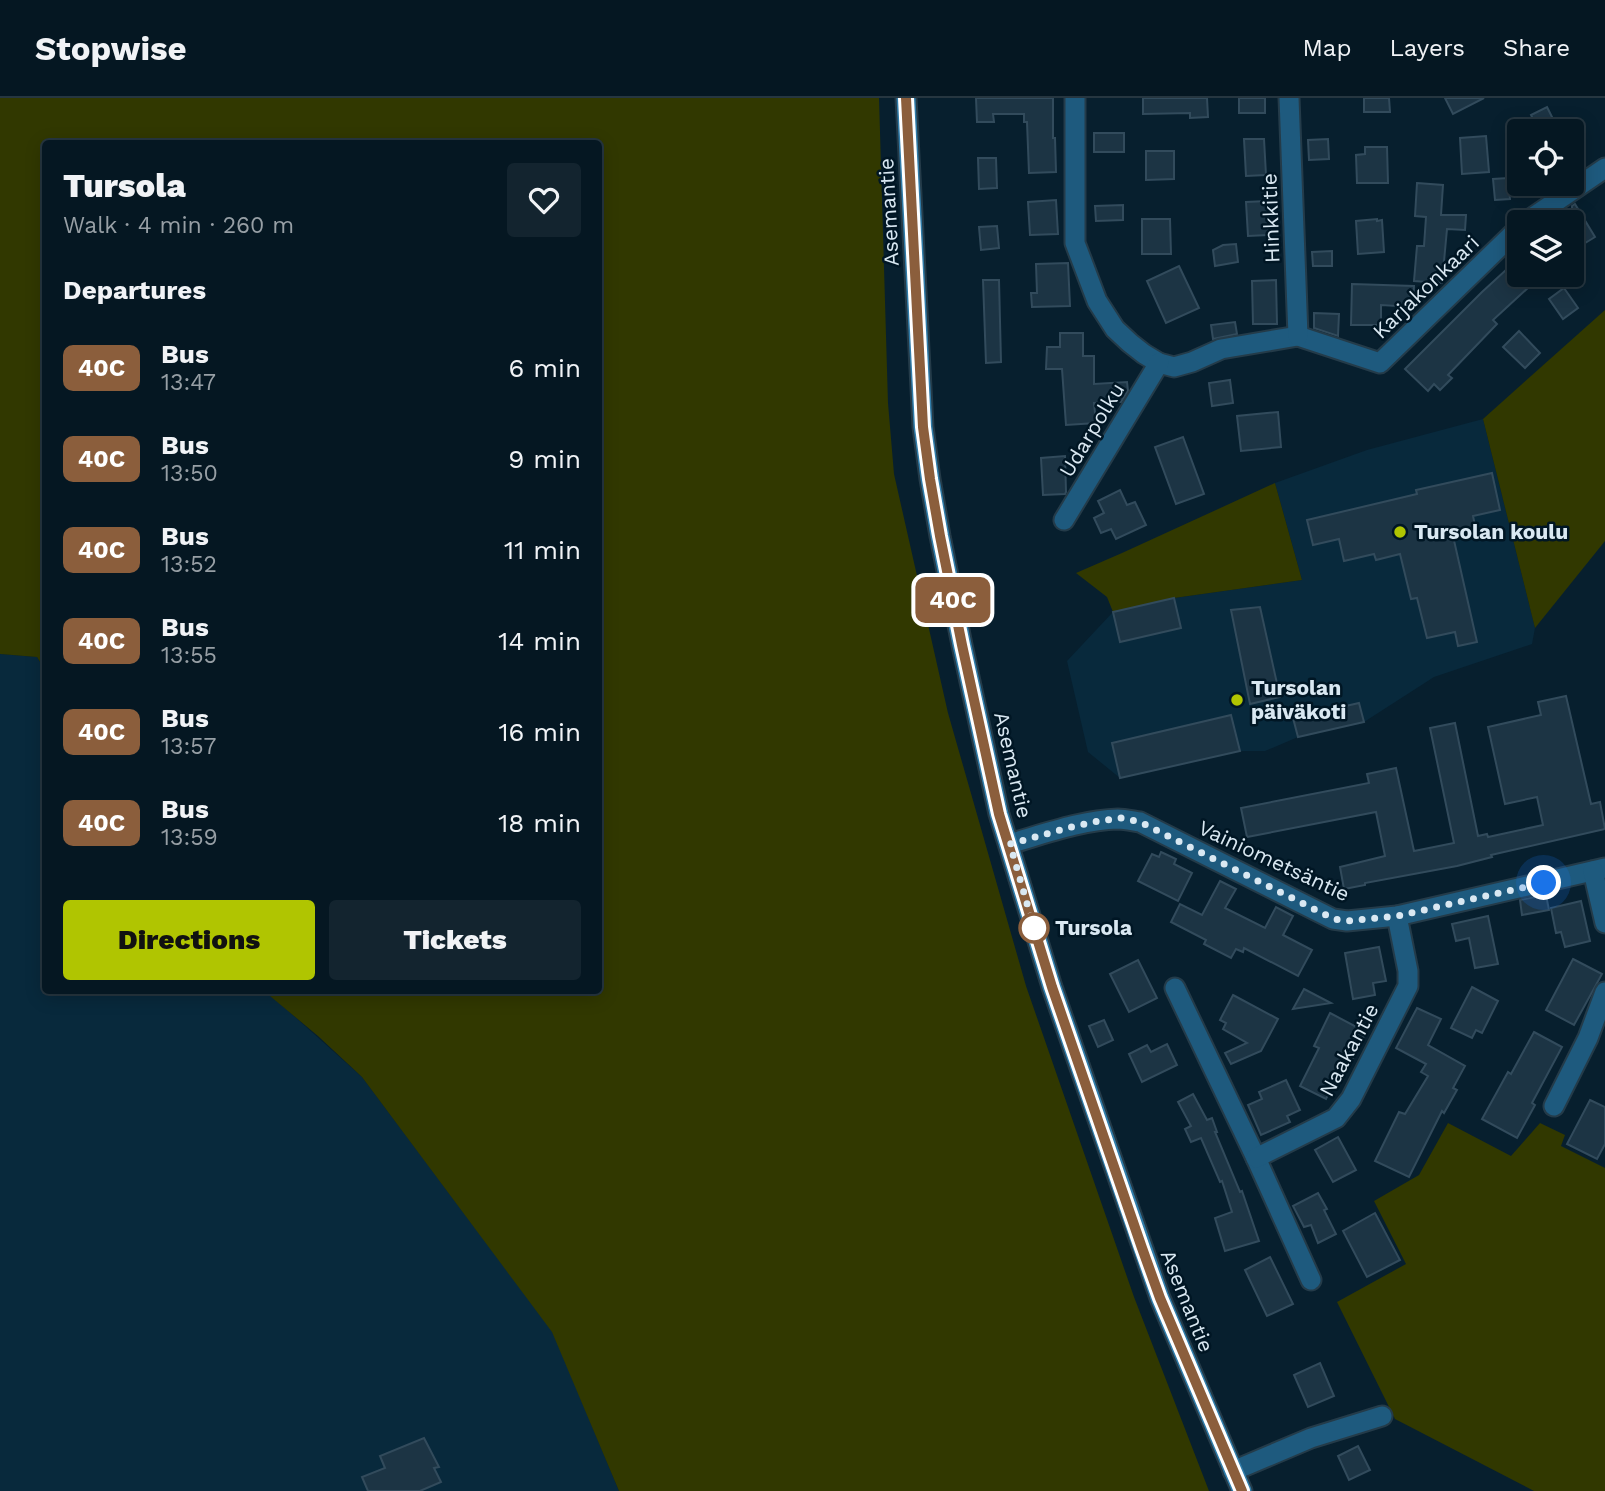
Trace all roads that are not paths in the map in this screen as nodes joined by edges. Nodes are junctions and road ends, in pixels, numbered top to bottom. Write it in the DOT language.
graph roads {
  1 [pos="906,98"];
  2 [pos="1074,98"];
  3 [pos="1289,98"];
  4 [pos="1605,168"];
  5 [pos="1544,210"];
  6 [pos="1507,240"];
  7 [pos="1298,337"];
  8 [pos="1159,363"];
  9 [pos="1063,520"];
  10 [pos="1010,844"];
  11 [pos="1599,870"];
  12 [pos="1397,916"];
  13 [pos="1605,923"];
  14 [pos="1175,988"];
  15 [pos="1605,992"];
  16 [pos="1553,1106"];
  17 [pos="1256,1158"];
  18 [pos="1311,1279"];
  19 [pos="1381,1416"];
  20 [pos="1233,1471"];
  21 [pos="1242,1491"];
  1 -- 10 [label="main road, Asemantie"];
  2 -- 8 [label="street"];
  3 -- 7 [label="street, Hinkkitie"];
  4 -- 5 [label="street"];
  6 -- 7 [label="street, Karjakonkaari"];
  7 -- 8 [label="street, Karjakonkaari"];
  8 -- 9 [label="street, Udarpolku"];
  10 -- 12 [label="street, Vainiometsäntie"];
  10 -- 20 [label="main road, Asemantie"];
  11 -- 12 [label="street, Vainiometsäntie"];
  11 -- 13 [label="street"];
  12 -- 17 [label="street, Naakantie"];
  14 -- 17 [label="street"];
  15 -- 16 [label="street"];
  17 -- 18 [label="street"];
  19 -- 20 [label="street"];
  20 -- 21 [label="main road, Asemantie"];
}
